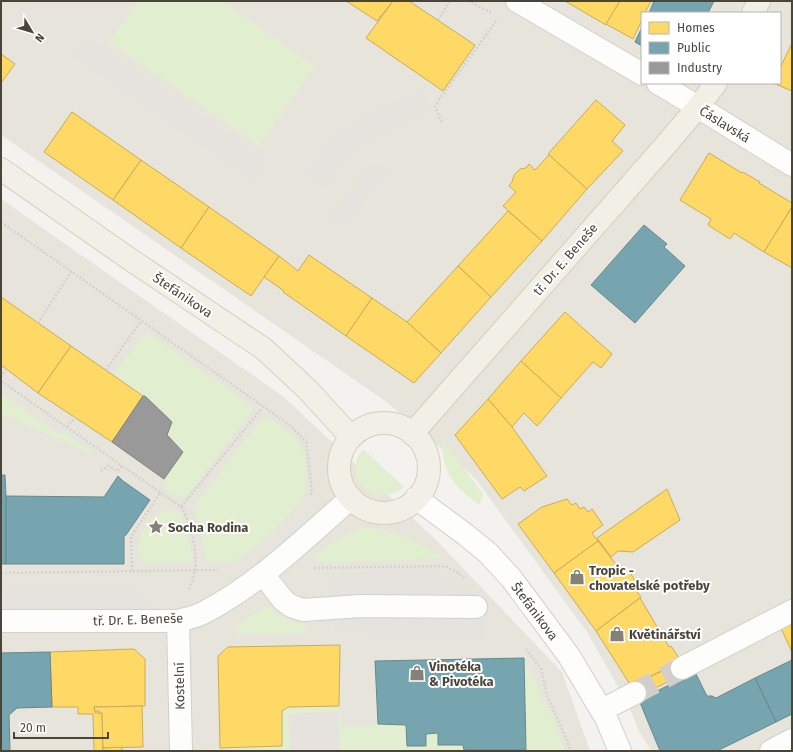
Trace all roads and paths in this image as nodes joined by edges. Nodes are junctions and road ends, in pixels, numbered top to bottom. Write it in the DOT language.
graph roads {
  1 [pos="450,1"];
  2 [pos="468,1"];
  3 [pos="517,1"];
  4 [pos="759,1"];
  5 [pos="754,12"];
  6 [pos="493,14"];
  7 [pos="500,17"];
  8 [pos="438,20"];
  9 [pos="641,73"];
  10 [pos="660,84"];
  11 [pos="715,84"];
  12 [pos="698,107"];
  13 [pos="442,122"];
  14 [pos="792,165"];
  15 [pos="1,169"];
  16 [pos="1,222"];
  17 [pos="71,272"];
  18 [pos="142,321"];
  19 [pos="38,323"];
  20 [pos="6,369"];
  21 [pos="106,370"];
  22 [pos="1,376"];
  23 [pos="1,381"];
  24 [pos="263,407"];
  25 [pos="75,416"];
  26 [pos="67,427"];
  27 [pos="412,434"];
  28 [pos="351,437"];
  29 [pos="122,466"];
  30 [pos="101,471"];
  31 [pos="160,493"];
  32 [pos="309,497"];
  33 [pos="351,498"];
  34 [pos="416,498"];
  35 [pos="181,507"];
  36 [pos="219,570"];
  37 [pos="132,571"];
  38 [pos="195,571"];
  39 [pos="1,573"];
  40 [pos="263,574"];
  41 [pos="476,607"];
  42 [pos="792,611"];
  43 [pos="1,621"];
  44 [pos="178,621"];
  45 [pos="540,663"];
  46 [pos="682,668"];
  47 [pos="635,693"];
  48 [pos="602,710"];
  49 [pos="792,740"];
  50 [pos="181,751"];
  51 [pos="571,751"];
  52 [pos="620,751"];
  53 [pos="771,751"];
  1 -- 8 [label="path"];
  2 -- 6 [label="path"];
  3 -- 9 [label="street"];
  4 -- 5 [label="main road"];
  7 -- 13 [label="path"];
  10 -- 12 [label="street, Čáslavská"];
  11 -- 12 [label="main road, tř. Dr. E. Beneše"];
  12 -- 14 [label="street, Čáslavská"];
  12 -- 27 [label="main road, tř. Dr. E. Beneše"];
  15 -- 28 [label="main road, Štefánikova"];
  16 -- 17 [label="path"];
  17 -- 18 [label="path"];
  17 -- 19 [label="path"];
  18 -- 21 [label="path"];
  18 -- 24 [label="path"];
  20 -- 22 [label="path"];
  23 -- 26 [label="path"];
  24 -- 32 [label="path"];
  24 -- 35 [label="path"];
  25 -- 26 [label="path"];
  26 -- 29 [label="path"];
  27 -- 28 [label="main road"];
  27 -- 34 [label="main road"];
  28 -- 33 [label="main road"];
  29 -- 30 [label="path"];
  29 -- 31 [label="path"];
  31 -- 35 [label="path"];
  31 -- 37 [label="path"];
  33 -- 34 [label="main road"];
  33 -- 40 [label="street, tř. Dr. E. Beneše"];
  34 -- 48 [label="street, Štefánikova"];
  35 -- 38 [label="path"];
  36 -- 38 [label="path"];
  37 -- 38 [label="path"];
  37 -- 39 [label="path"];
  40 -- 41 [label="street"];
  40 -- 44 [label="street, tř. Dr. E. Beneše"];
  42 -- 46 [label="street"];
  43 -- 44 [label="street, tř. Dr. E. Beneše"];
  44 -- 50 [label="street, Kostelní"];
  45 -- 51 [label="path"];
  47 -- 48 [label="street"];
  48 -- 52 [label="street, Štefánikova"];
  49 -- 53 [label="street"];
}
